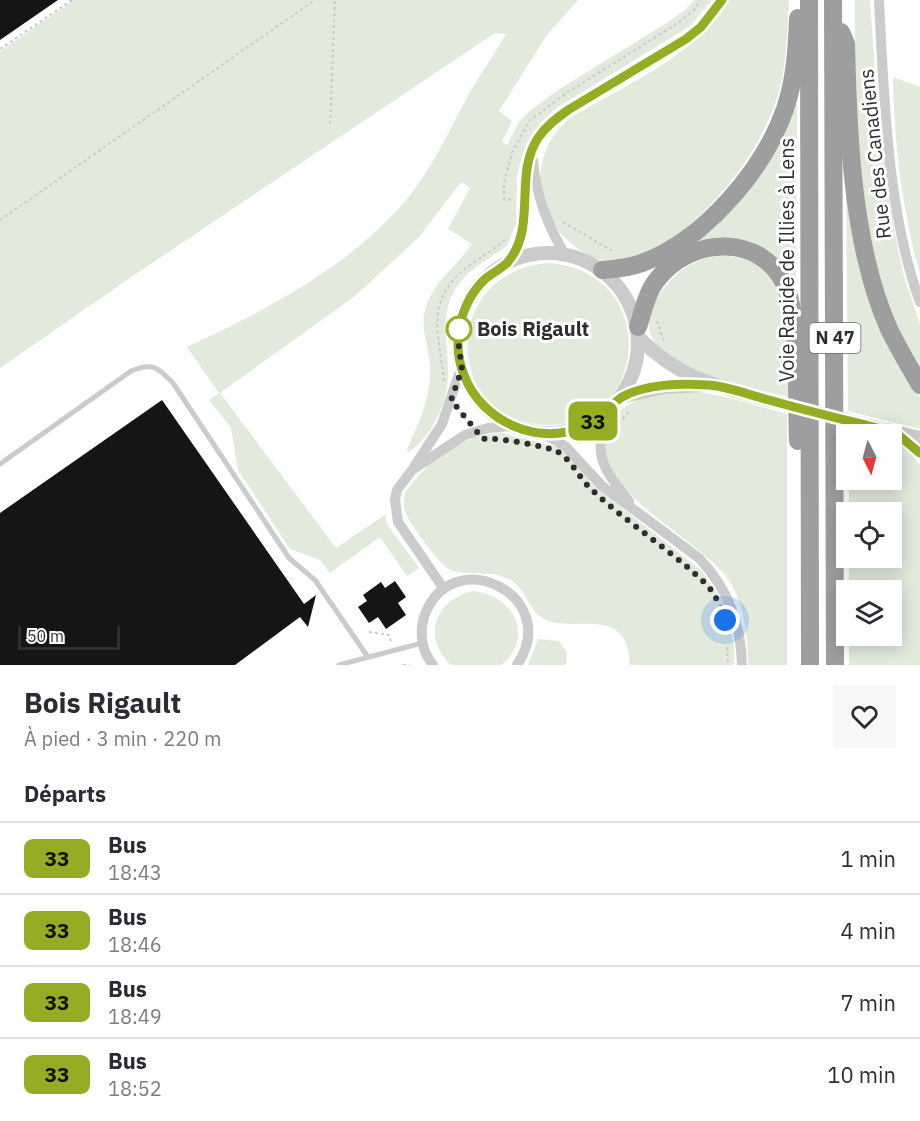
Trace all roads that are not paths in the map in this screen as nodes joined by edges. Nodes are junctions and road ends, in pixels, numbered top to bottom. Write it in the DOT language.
graph roads {
  1 [pos="722,0"];
  2 [pos="807,0"];
  3 [pos="879,0"];
  4 [pos="833,5"];
  5 [pos="532,153"];
  6 [pos="565,255"];
  7 [pos="507,263"];
  8 [pos="602,270"];
  9 [pos="920,302"];
  10 [pos="638,333"];
  11 [pos="462,369"];
  12 [pos="710,385"];
  13 [pos="920,385"];
  14 [pos="621,397"];
  15 [pos="604,415"];
  16 [pos="861,424"];
  17 [pos="513,426"];
  18 [pos="542,434"];
  19 [pos="902,434"];
  20 [pos="902,438"];
  21 [pos="920,438"];
  22 [pos="920,453"];
  23 [pos="0,464"];
  24 [pos="412,470"];
  25 [pos="810,470"];
  26 [pos="636,511"];
  27 [pos="444,589"];
  28 [pos="422,643"];
  29 [pos="368,657"];
  30 [pos="339,665"];
  31 [pos="433,665"];
  32 [pos="517,665"];
  33 [pos="742,665"];
  34 [pos="810,665"];
  35 [pos="835,665"];
  1 -- 5 [label="street"];
  2 -- 8 [label="highway"];
  2 -- 25 [label="highway, Voie Rapide de Illies à Lens / N 47"];
  3 -- 9 [label="street, Rue des Canadiens"];
  4 -- 13 [label="highway"];
  4 -- 35 [label="highway, N 47"];
  5 -- 6 [label="street"];
  5 -- 7 [label="street"];
  6 -- 7 [label="street"];
  6 -- 8 [label="street"];
  7 -- 11 [label="street"];
  8 -- 10 [label="street"];
  10 -- 12 [label="street"];
  10 -- 14 [label="street"];
  10 -- 25 [label="highway"];
  11 -- 17 [label="street"];
  11 -- 24 [label="street"];
  12 -- 14 [label="street"];
  12 -- 16 [label="street, bridge"];
  14 -- 15 [label="street"];
  15 -- 18 [label="street"];
  15 -- 26 [label="street"];
  17 -- 18 [label="street"];
  17 -- 24 [label="street"];
  18 -- 26 [label="street"];
  19 -- 21 [label="street"];
  20 -- 22 [label="street"];
  23 -- 29 [label="lane"];
  24 -- 27 [label="street"];
  25 -- 34 [label="highway, Voie Rapide de Illies à Lens / N 47"];
  26 -- 33 [label="street"];
  27 -- 28 [label="street"];
  27 -- 32 [label="street"];
  28 -- 29 [label="lane"];
  28 -- 31 [label="street"];
  29 -- 30 [label="lane"];
}
